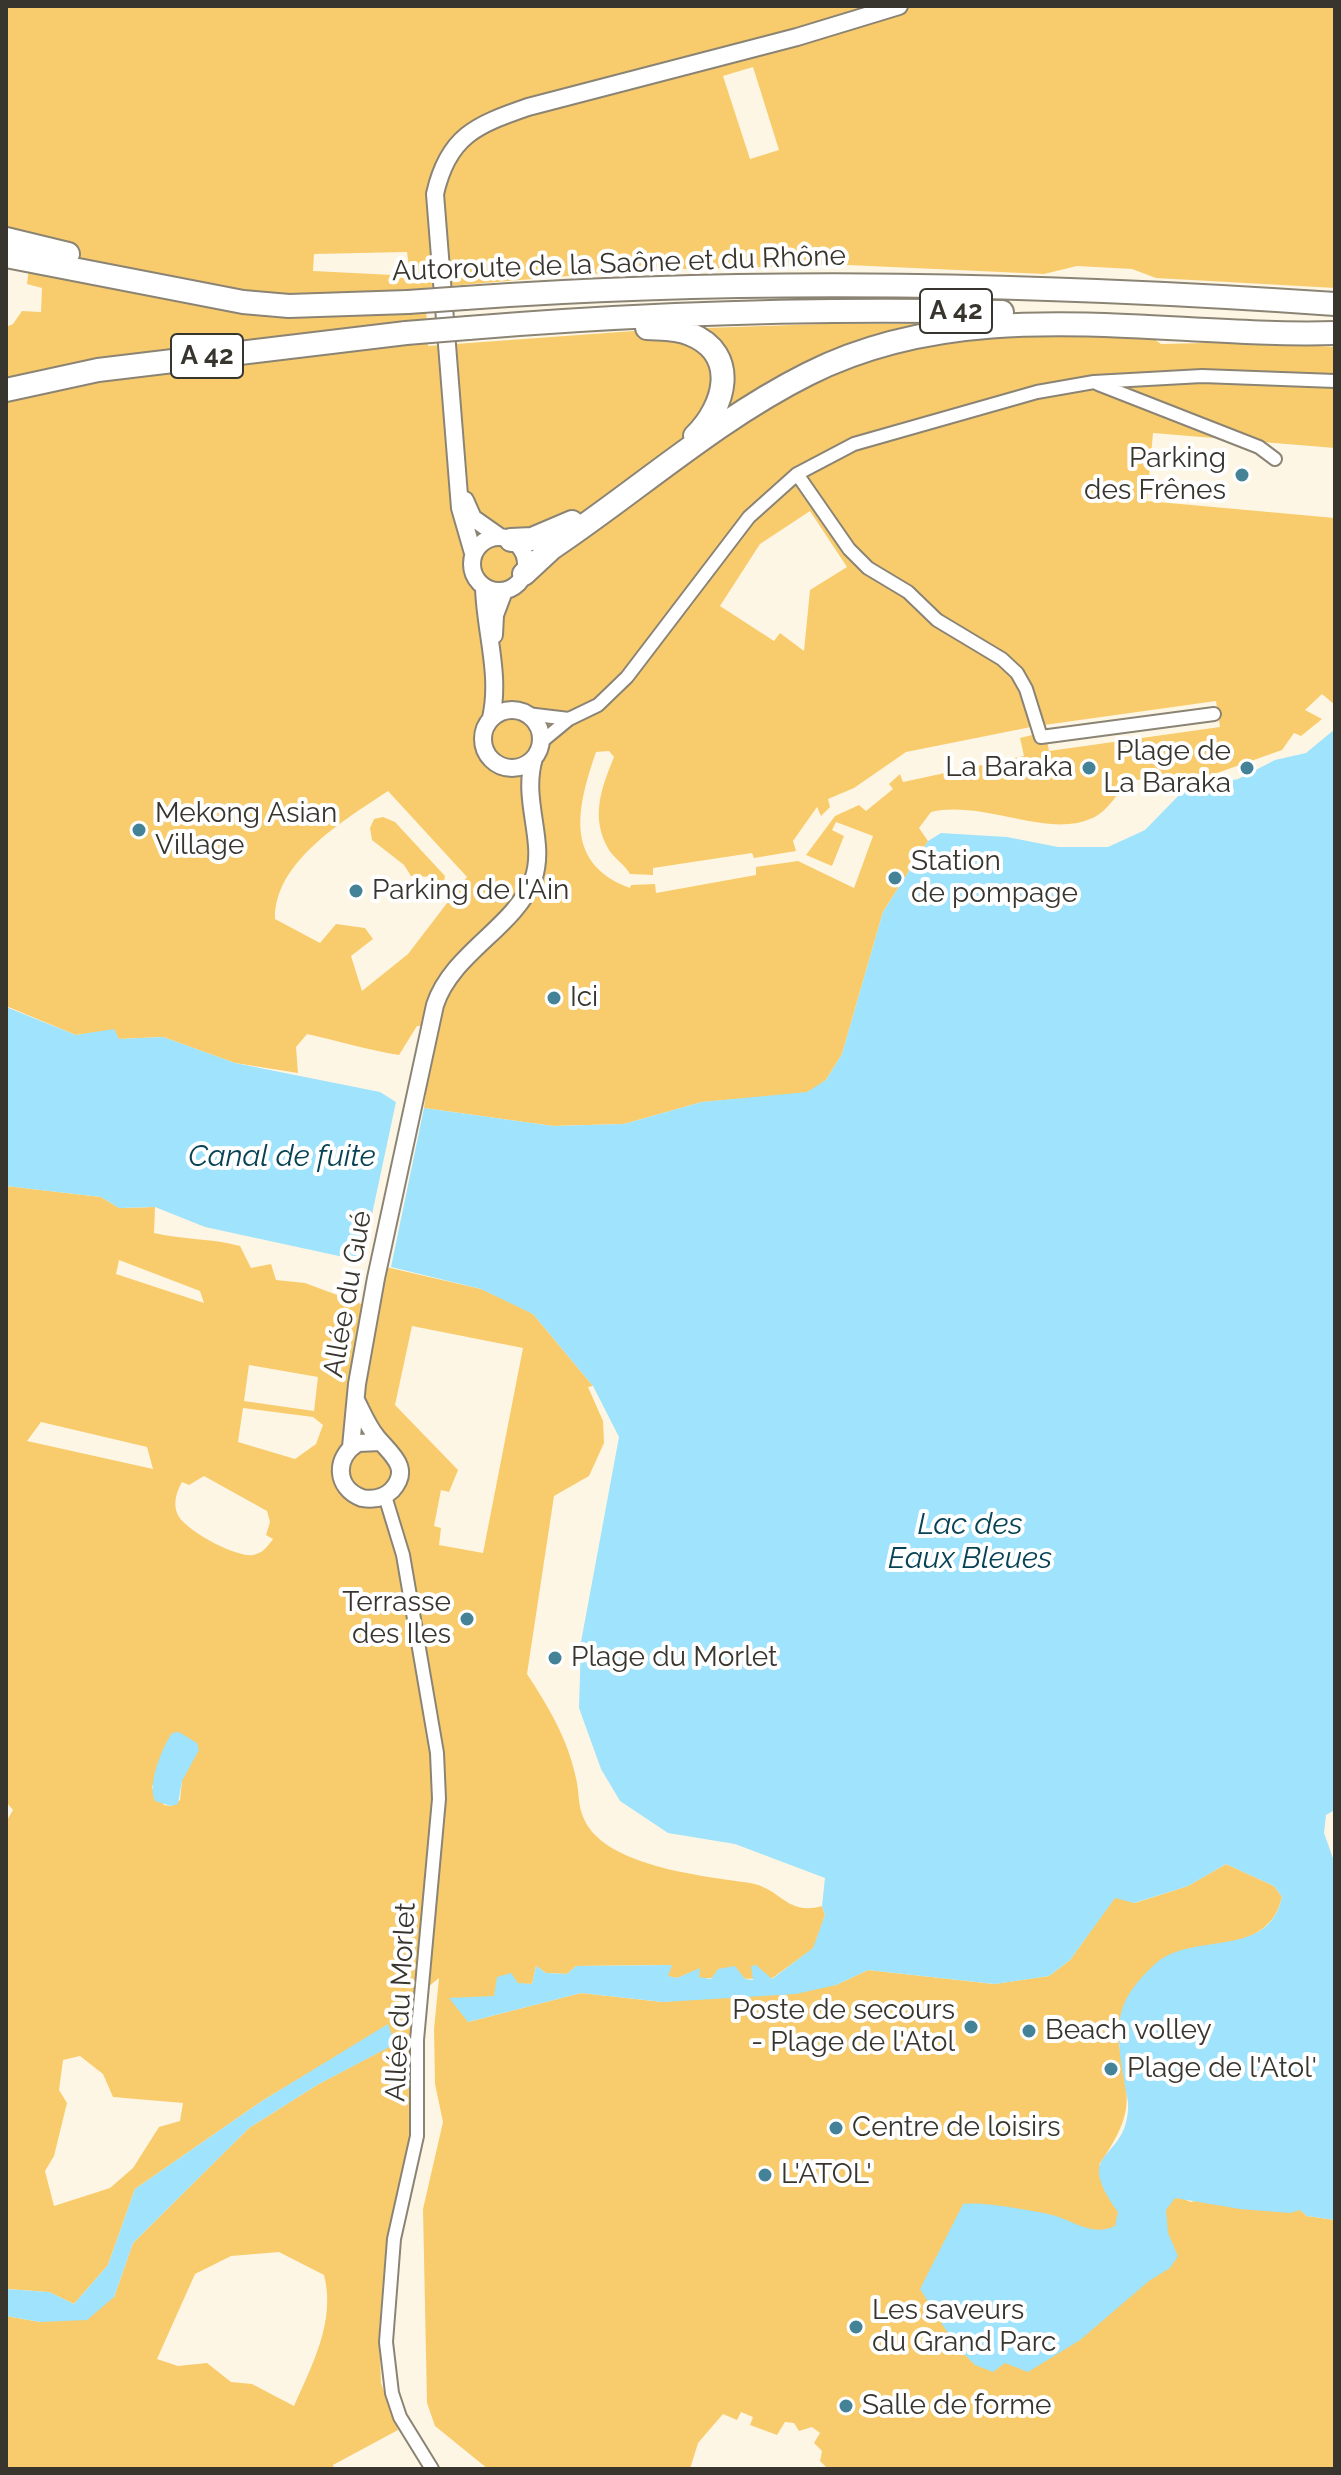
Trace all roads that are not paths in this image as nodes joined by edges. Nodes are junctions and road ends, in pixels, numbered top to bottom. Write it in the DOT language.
graph roads {
  1 [pos="899,6"];
  2 [pos="6,239"];
  3 [pos="6,256"];
  4 [pos="1335,303"];
  5 [pos="327,306"];
  6 [pos="576,319"];
  7 [pos="1335,330"];
  8 [pos="1335,381"];
  9 [pos="1094,382"];
  10 [pos="7,390"];
  11 [pos="1275,459"];
  12 [pos="797,474"];
  13 [pos="458,484"];
  14 [pos="506,539"];
  15 [pos="473,553"];
  16 [pos="524,574"];
  17 [pos="484,587"];
  18 [pos="504,591"];
  19 [pos="523,712"];
  20 [pos="1214,714"];
  21 [pos="491,718"];
  22 [pos="569,719"];
  23 [pos="537,750"];
  24 [pos="506,767"];
  25 [pos="529,804"];
  26 [pos="357,1402"];
  27 [pos="381,1442"];
  28 [pos="351,1447"];
  29 [pos="377,1498"];
  30 [pos="432,2469"];
  1 -- 13 [label="street"];
  2 -- 5 [label="highway"];
  3 -- 5 [label="highway, Autoroute de la Saône et du Rhône / A 42"];
  4 -- 5 [label="highway, Autoroute de la Saône et du Rhône / A 42, bridge"];
  6 -- 7 [label="highway, Autoroute de la Saône et du Rhône / A 42"];
  6 -- 10 [label="highway, Autoroute de la Saône et du Rhône / A 42, bridge"];
  6 -- 14 [label="highway"];
  7 -- 16 [label="highway"];
  8 -- 9 [label="street"];
  9 -- 11 [label="street"];
  9 -- 12 [label="street"];
  12 -- 20 [label="street"];
  12 -- 22 [label="street"];
  13 -- 14 [label="street"];
  13 -- 15 [label="street"];
  14 -- 15 [label="street"];
  14 -- 16 [label="street"];
  15 -- 17 [label="street"];
  16 -- 18 [label="street"];
  17 -- 18 [label="street"];
  17 -- 21 [label="street"];
  18 -- 19 [label="street"];
  19 -- 21 [label="street"];
  19 -- 22 [label="street"];
  19 -- 23 [label="street"];
  21 -- 24 [label="street"];
  22 -- 23 [label="street"];
  23 -- 24 [label="street"];
  23 -- 25 [label="street, Allée du Gué"];
  24 -- 25 [label="street, Allée du Gué"];
  25 -- 26 [label="street, Allée du Gué"];
  26 -- 27 [label="street, Allée du Gué"];
  26 -- 28 [label="street, Allée du Gué"];
  27 -- 28 [label="street"];
  27 -- 29 [label="street"];
  28 -- 29 [label="street"];
  29 -- 30 [label="street, Allée du Morlet"];
}
